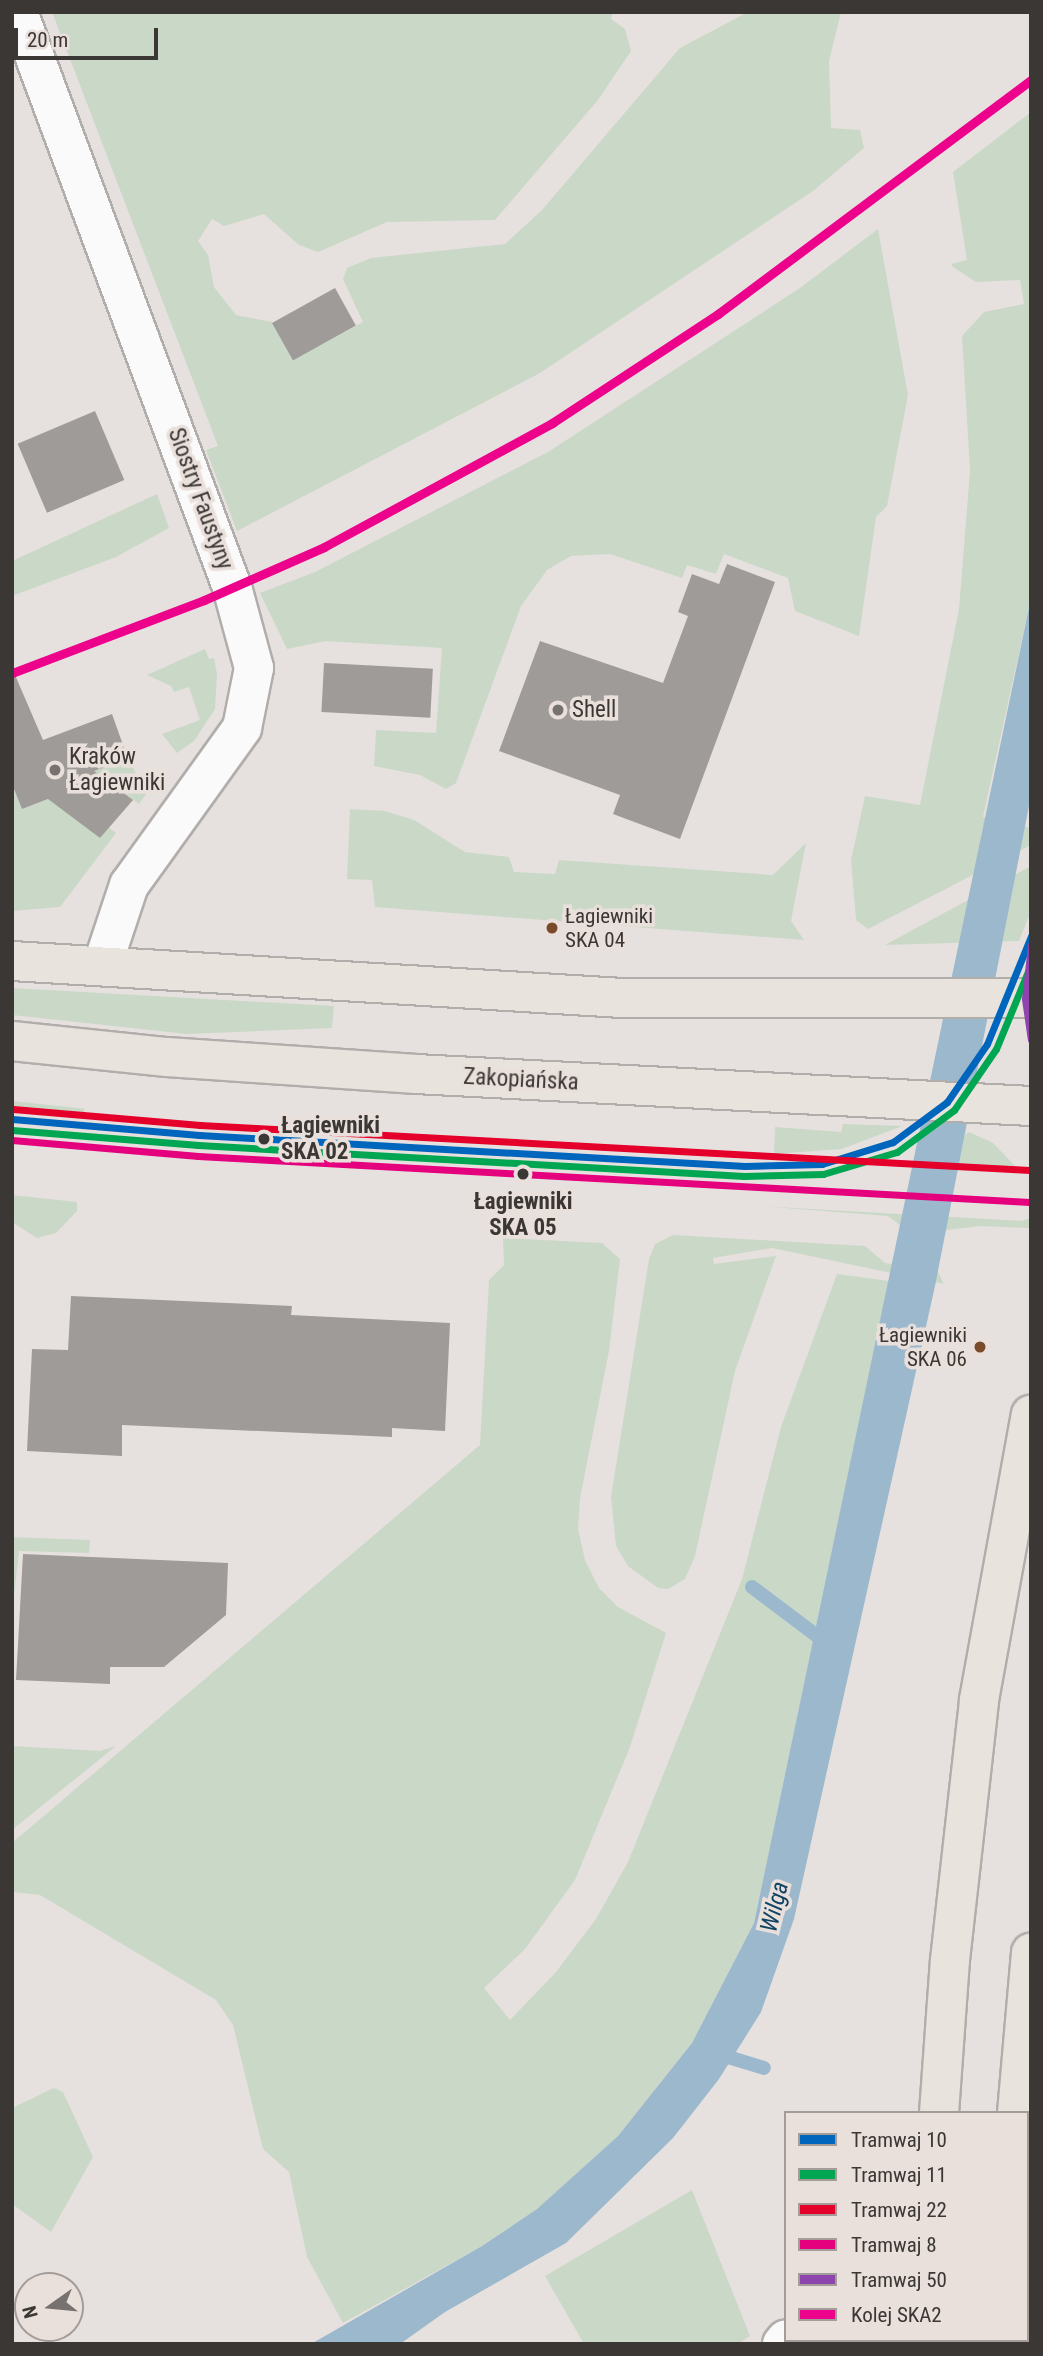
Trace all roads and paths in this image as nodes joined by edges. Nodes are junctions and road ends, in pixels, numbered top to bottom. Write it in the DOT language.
graph roads {
  1 [pos="18,12"];
  2 [pos="12,961"];
  3 [pos="102,966"];
  4 [pos="1031,998"];
  5 [pos="12,1041"];
  6 [pos="1031,1106"];
  7 [pos="1031,1415"];
  8 [pos="1031,1953"];
  9 [pos="939,2111"];
  10 [pos="1017,2111"];
  1 -- 3 [label="street, Siostry Faustyny"];
  2 -- 3 [label="main road"];
  3 -- 4 [label="main road"];
  5 -- 6 [label="main road, Zakopiańska"];
  7 -- 9 [label="main road"];
  8 -- 10 [label="main road"];
}
